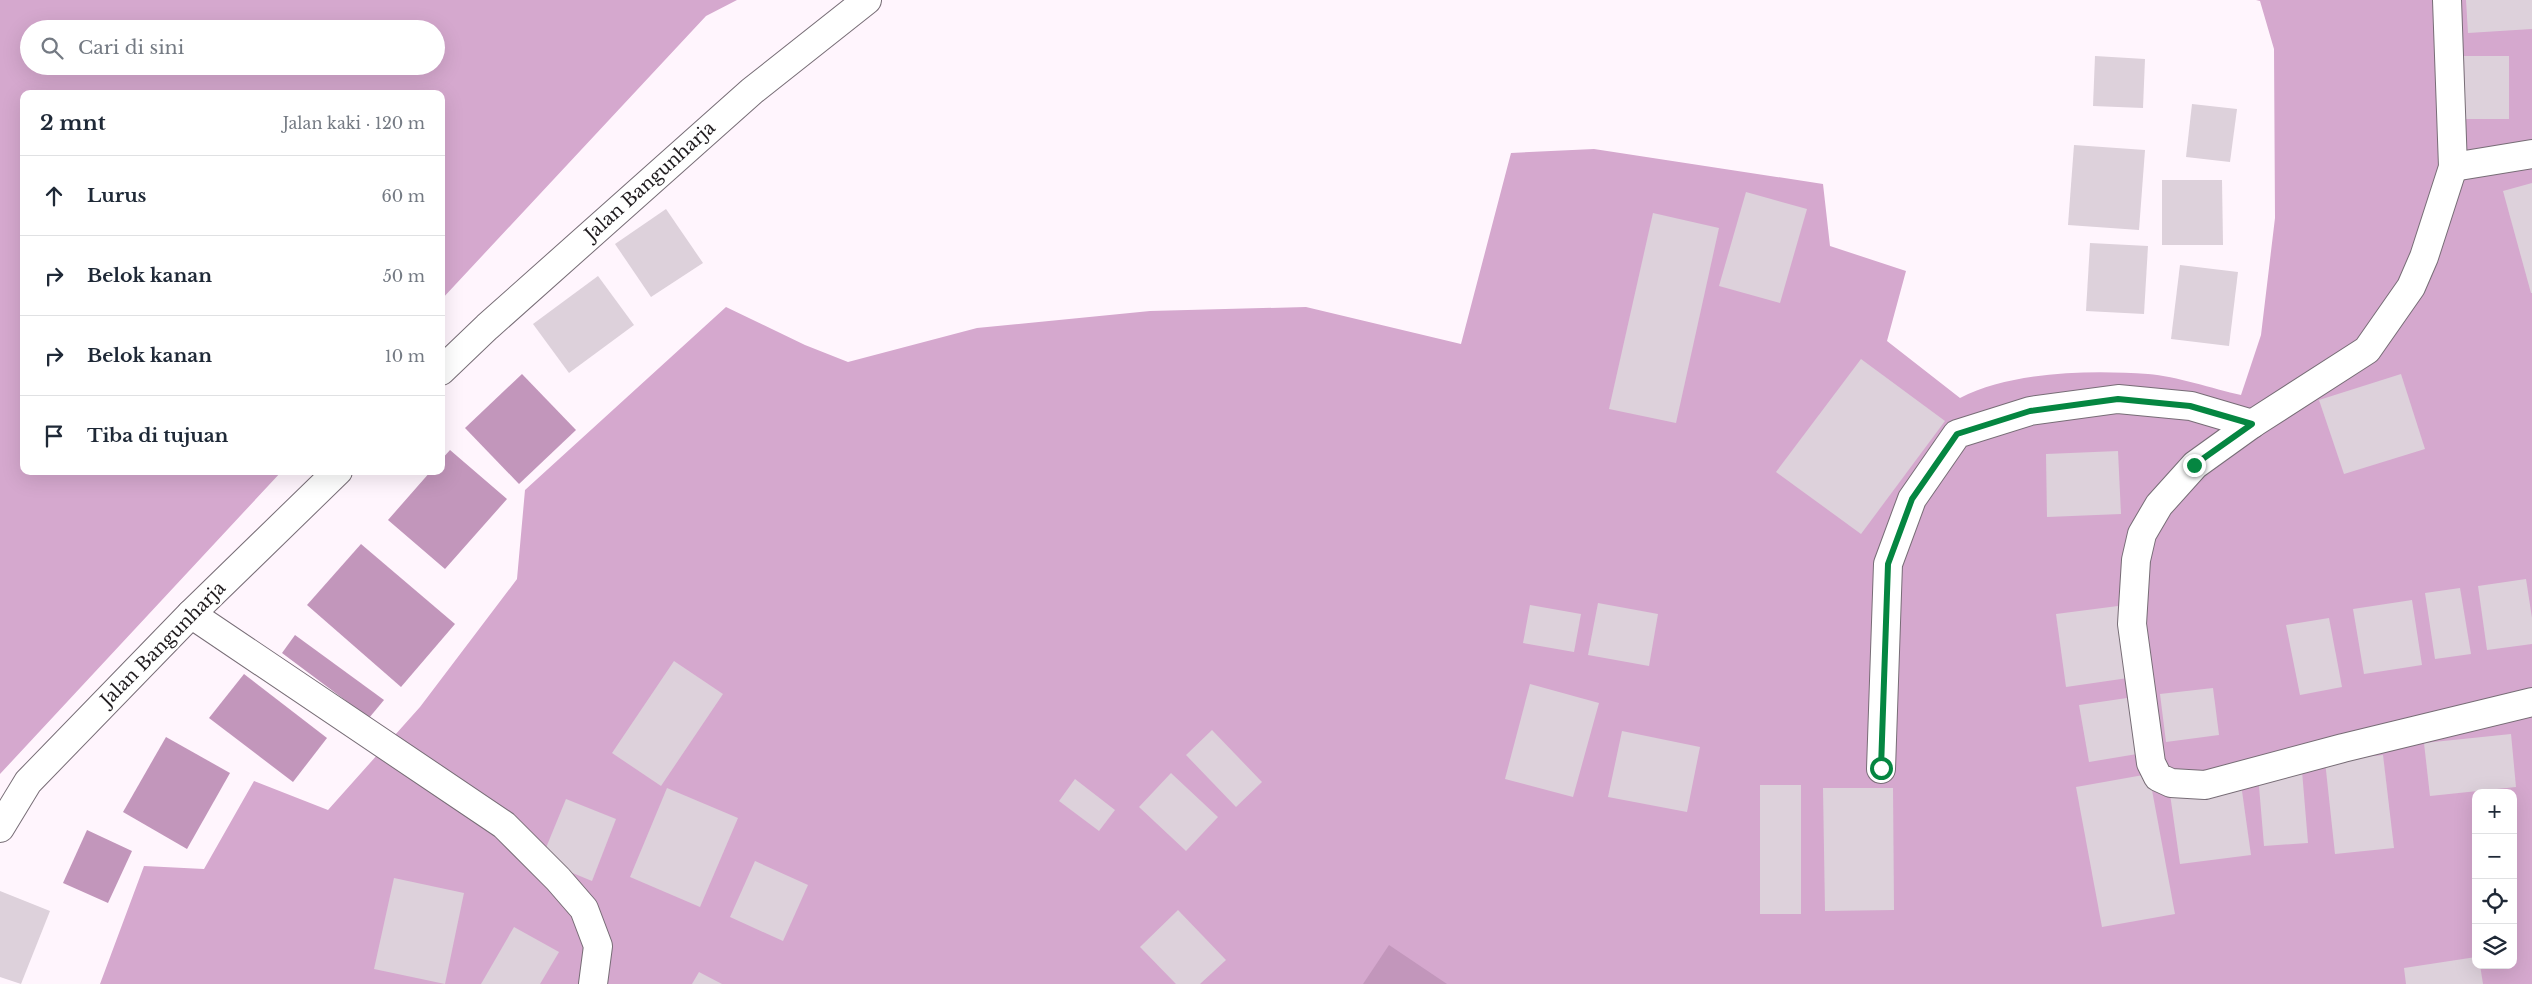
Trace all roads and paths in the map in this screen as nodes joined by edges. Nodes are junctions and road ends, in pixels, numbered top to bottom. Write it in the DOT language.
graph roads {
  1 [pos="867,0"];
  2 [pos="2447,0"];
  3 [pos="2532,154"];
  4 [pos="2453,168"];
  5 [pos="445,367"];
  6 [pos="2252,424"];
  7 [pos="334,475"];
  8 [pos="191,614"];
  9 [pos="2532,702"];
  10 [pos="1881,768"];
  11 [pos="0,828"];
  12 [pos="593,984"];
  1 -- 5 [label="street, Jalan Bangunharja"];
  2 -- 4 [label="street"];
  3 -- 4 [label="street"];
  4 -- 6 [label="street"];
  6 -- 9 [label="street"];
  6 -- 10 [label="street"];
  7 -- 8 [label="street, Jalan Bangunharja"];
  8 -- 11 [label="street, Jalan Bangunharja"];
  8 -- 12 [label="street"];
}
